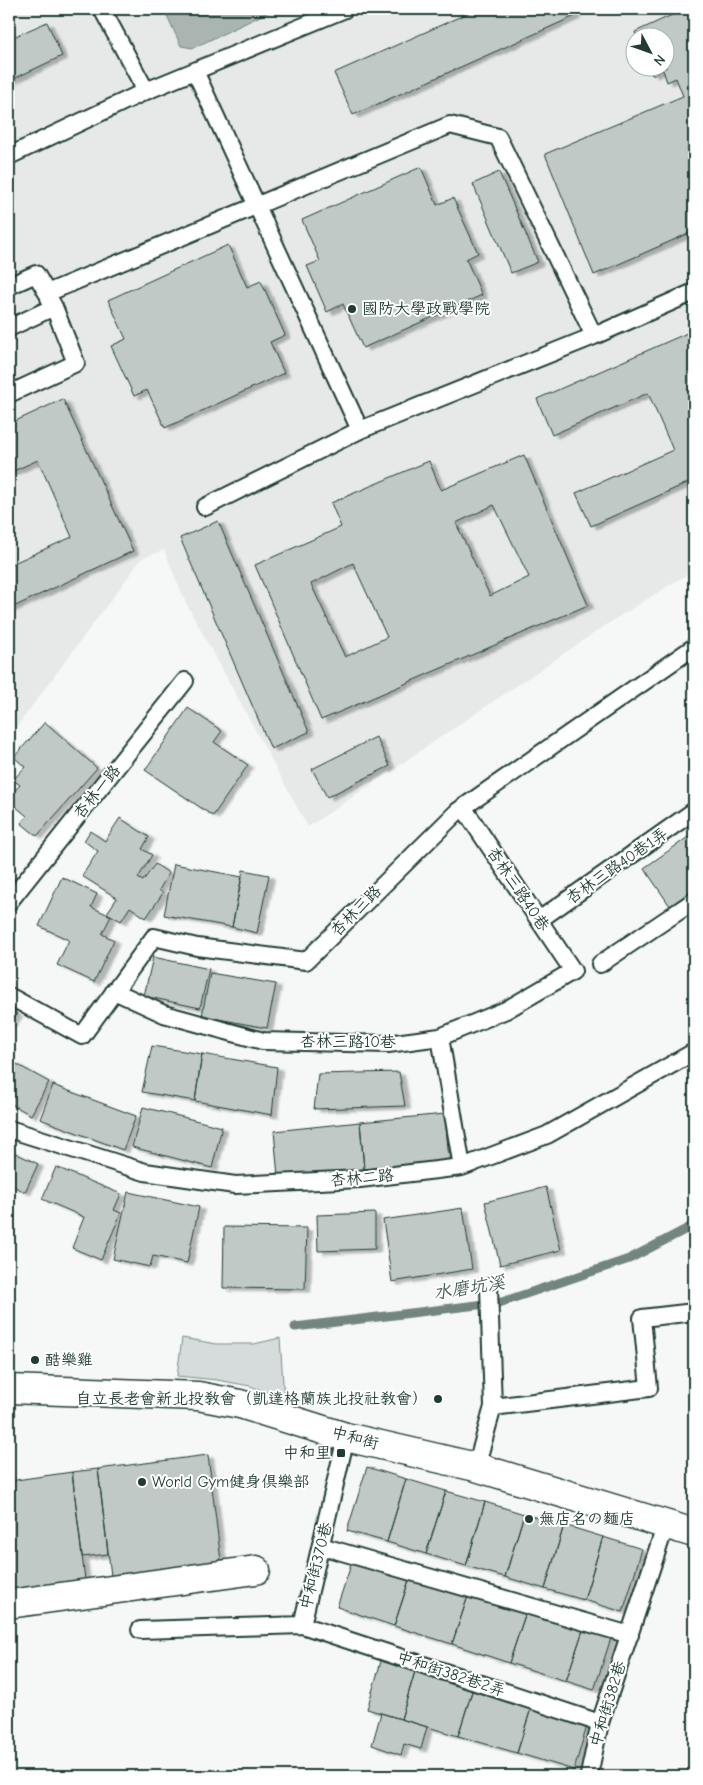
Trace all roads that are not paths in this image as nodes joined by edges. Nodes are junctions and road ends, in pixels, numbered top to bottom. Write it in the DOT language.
graph roads {
  1 [pos="102,9"];
  2 [pos="345,9"];
  3 [pos="195,71"];
  4 [pos="146,91"];
  5 [pos="9,156"];
  6 [pos="257,207"];
  7 [pos="9,286"];
  8 [pos="694,292"];
  9 [pos="50,300"];
  10 [pos="9,328"];
  11 [pos="594,336"];
  12 [pos="9,394"];
  13 [pos="360,430"];
  14 [pos="205,507"];
  15 [pos="692,654"];
  16 [pos="185,681"];
  17 [pos="463,807"];
  18 [pos="694,812"];
  19 [pos="694,901"];
  20 [pos="9,902"];
  21 [pos="539,920"];
  22 [pos="600,964"];
  23 [pos="573,971"];
  24 [pos="114,991"];
  25 [pos="9,996"];
  26 [pos="440,1037"];
  27 [pos="694,1052"];
  28 [pos="9,1129"];
  29 [pos="462,1167"];
  30 [pos="489,1287"];
  31 [pos="694,1312"];
  32 [pos="9,1389"];
  33 [pos="493,1407"];
  34 [pos="346,1437"];
  35 [pos="476,1467"];
  36 [pos="666,1524"];
  37 [pos="694,1533"];
  38 [pos="321,1546"];
  39 [pos="256,1570"];
  40 [pos="9,1604"];
  41 [pos="302,1625"];
  42 [pos="140,1630"];
  43 [pos="630,1634"];
  44 [pos="600,1723"];
  45 [pos="589,1775"];
  1 -- 4 [label="lane"];
  2 -- 3 [label="lane"];
  3 -- 4 [label="lane"];
  3 -- 6 [label="lane"];
  4 -- 5 [label="lane"];
  6 -- 9 [label="lane"];
  6 -- 11 [label="lane"];
  6 -- 13 [label="lane"];
  7 -- 9 [label="lane"];
  8 -- 11 [label="lane"];
  9 -- 10 [label="lane"];
  9 -- 12 [label="lane"];
  11 -- 13 [label="lane"];
  13 -- 14 [label="lane"];
  15 -- 17 [label="lane, 杏林三路"];
  16 -- 20 [label="lane, 杏林一路"];
  17 -- 21 [label="lane, 杏林三路40巷"];
  17 -- 24 [label="lane, 杏林三路"];
  18 -- 21 [label="lane, 杏林三路40巷1弄"];
  19 -- 22 [label="lane"];
  21 -- 23 [label="lane, 杏林三路40巷"];
  23 -- 26 [label="lane, 杏林三路10巷"];
  24 -- 25 [label="lane, 杏林三路"];
  24 -- 26 [label="lane, 杏林三路10巷"];
  26 -- 29 [label="lane"];
  27 -- 29 [label="lane, 杏林二路"];
  28 -- 29 [label="lane, 杏林二路"];
  30 -- 33 [label="lane"];
  31 -- 33 [label="lane"];
  32 -- 34 [label="street, 中和街"];
  33 -- 35 [label="lane"];
  34 -- 35 [label="street, 中和街"];
  34 -- 38 [label="lane, 中和街370巷"];
  35 -- 36 [label="street, 中和街"];
  36 -- 37 [label="street, 中和街"];
  36 -- 43 [label="lane, 中和街382巷"];
  38 -- 41 [label="lane, 中和街370巷"];
  38 -- 43 [label="lane"];
  39 -- 40 [label="street"];
  41 -- 42 [label="lane, 中和街370巷"];
  41 -- 44 [label="lane, 中和街382巷2弄"];
  43 -- 44 [label="lane, 中和街382巷"];
  44 -- 45 [label="lane, 中和街382巷"];
}
